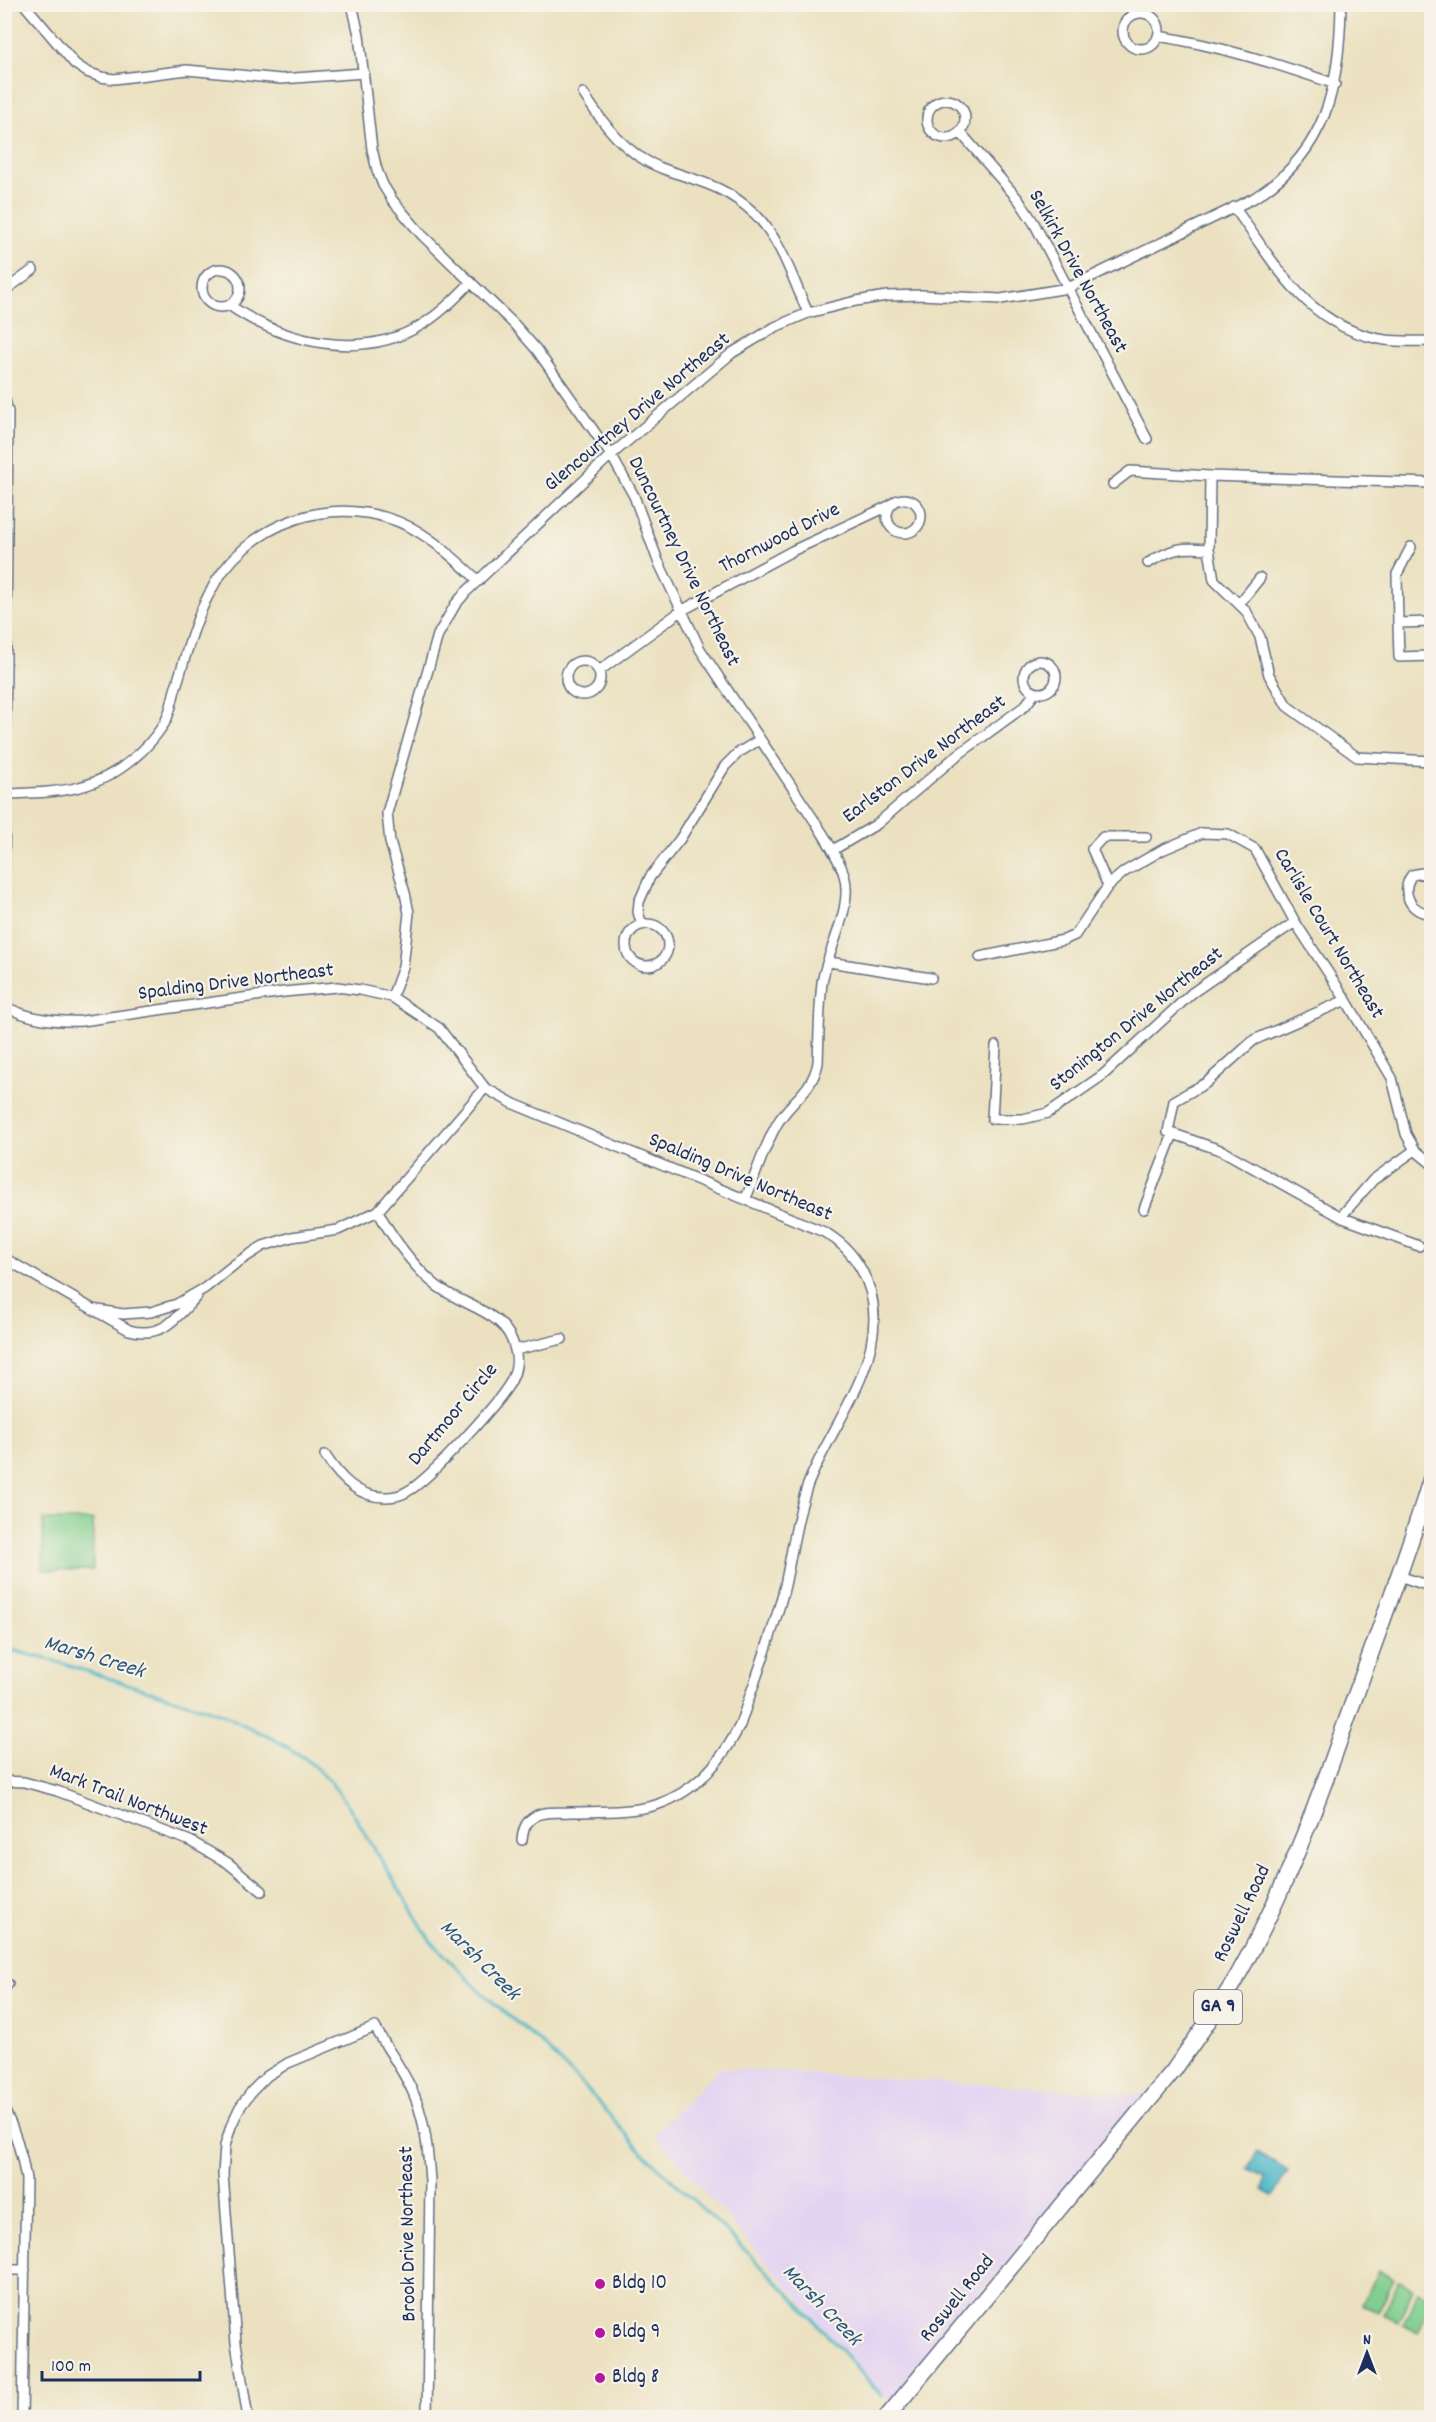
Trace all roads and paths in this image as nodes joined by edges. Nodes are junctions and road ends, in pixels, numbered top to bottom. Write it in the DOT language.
graph roads {
  1 [pos="24,4"];
  2 [pos="351,4"];
  3 [pos="1341,4"];
  4 [pos="1158,36"];
  5 [pos="364,73"];
  6 [pos="1335,84"];
  7 [pos="584,93"];
  8 [pos="960,132"];
  9 [pos="1234,207"];
  10 [pos="33,270"];
  11 [pos="471,282"];
  12 [pos="1068,288"];
  13 [pos="4,291"];
  14 [pos="229,305"];
  15 [pos="808,313"];
  16 [pos="1431,341"];
  17 [pos="4,396"];
  18 [pos="1147,439"];
  19 [pos="611,455"];
  20 [pos="1210,476"];
  21 [pos="1431,483"];
  22 [pos="1113,484"];
  23 [pos="891,505"];
  24 [pos="1411,547"];
  25 [pos="1209,549"];
  26 [pos="1148,563"];
  27 [pos="1260,578"];
  28 [pos="479,581"];
  29 [pos="1239,604"];
  30 [pos="681,611"];
  31 [pos="1431,622"];
  32 [pos="1398,623"];
  33 [pos="1431,656"];
  34 [pos="599,671"];
  35 [pos="1035,693"];
  36 [pos="759,740"];
  37 [pos="1431,761"];
  38 [pos="6,794"];
  39 [pos="1146,837"];
  40 [pos="833,850"];
  41 [pos="1431,881"];
  42 [pos="4,885"];
  43 [pos="1108,886"];
  44 [pos="1431,913"];
  45 [pos="1295,922"];
  46 [pos="642,925"];
  47 [pos="980,957"];
  48 [pos="829,962"];
  49 [pos="931,978"];
  50 [pos="392,998"];
  51 [pos="1346,1000"];
  52 [pos="4,1006"];
  53 [pos="996,1046"];
  54 [pos="485,1088"];
  55 [pos="1173,1134"];
  56 [pos="1415,1150"];
  57 [pos="1431,1164"];
  58 [pos="746,1198"];
  59 [pos="1144,1209"];
  60 [pos="378,1211"];
  61 [pos="1343,1218"];
  62 [pos="1419,1246"];
  63 [pos="4,1258"];
  64 [pos="206,1288"];
  65 [pos="92,1309"];
  66 [pos="562,1339"];
  67 [pos="515,1350"];
  68 [pos="325,1455"];
  69 [pos="1431,1475"];
  70 [pos="1399,1575"];
  71 [pos="1431,1587"];
  72 [pos="4,1780"];
  73 [pos="522,1840"];
  74 [pos="262,1891"];
  75 [pos="4,2109"];
  76 [pos="4,2270"];
  77 [pos="25,2270"];
  78 [pos="22,2418"];
  79 [pos="248,2418"];
  80 [pos="427,2418"];
  81 [pos="886,2418"];
  1 -- 5 [label="street"];
  2 -- 5 [label="street, Duncourtney Drive Northeast"];
  3 -- 6 [label="street, Glencourtney Drive Northeast"];
  4 -- 6 [label="street"];
  5 -- 11 [label="street, Duncourtney Drive Northeast"];
  6 -- 9 [label="street, Glencourtney Drive Northeast"];
  7 -- 15 [label="street"];
  8 -- 8 [label="street"];
  8 -- 12 [label="street, Selkirk Drive Northeast"];
  9 -- 12 [label="street, Glencourtney Drive Northeast"];
  9 -- 16 [label="street"];
  10 -- 13 [label="street"];
  11 -- 14 [label="street"];
  11 -- 19 [label="street, Duncourtney Drive Northeast"];
  12 -- 15 [label="street, Glencourtney Drive Northeast"];
  12 -- 18 [label="street, Selkirk Drive Northeast"];
  14 -- 14 [label="street"];
  15 -- 19 [label="street, Glencourtney Drive Northeast"];
  17 -- 38 [label="street"];
  19 -- 28 [label="street, Glencourtney Drive Northeast"];
  19 -- 30 [label="street, Duncourtney Drive Northeast"];
  20 -- 21 [label="street"];
  20 -- 22 [label="street"];
  20 -- 25 [label="street"];
  23 -- 30 [label="street, Thornwood Drive"];
  24 -- 32 [label="street"];
  25 -- 26 [label="street"];
  25 -- 29 [label="street"];
  27 -- 29 [label="street"];
  28 -- 38 [label="street"];
  28 -- 50 [label="street, Glencourtney Drive Northeast"];
  29 -- 37 [label="street"];
  30 -- 34 [label="street, Thornwood Drive"];
  30 -- 36 [label="street, Duncourtney Drive Northeast"];
  31 -- 32 [label="street"];
  32 -- 33 [label="street"];
  35 -- 40 [label="street, Earlston Drive Northeast"];
  36 -- 40 [label="street, Duncourtney Drive Northeast"];
  36 -- 46 [label="street"];
  38 -- 42 [label="street"];
  39 -- 43 [label="street"];
  40 -- 48 [label="street, Duncourtney Drive Northeast"];
  41 -- 44 [label="street"];
  43 -- 45 [label="street, Carlisle Court Northeast"];
  43 -- 47 [label="street, Carlisle Court Northeast"];
  45 -- 51 [label="street, Carlisle Court Northeast"];
  45 -- 53 [label="street, Stonington Drive Northeast"];
  46 -- 46 [label="street"];
  48 -- 49 [label="street"];
  48 -- 58 [label="street, Duncourtney Drive Northeast"];
  50 -- 52 [label="street, Spalding Drive Northeast"];
  50 -- 54 [label="street, Spalding Drive Northeast"];
  51 -- 55 [label="street"];
  51 -- 56 [label="street, Carlisle Court Northeast"];
  54 -- 58 [label="street, Spalding Drive Northeast"];
  54 -- 60 [label="street"];
  55 -- 59 [label="street"];
  55 -- 61 [label="street"];
  56 -- 57 [label="street, Carlisle Court Northeast"];
  56 -- 61 [label="street"];
  58 -- 73 [label="street, Spalding Drive Northeast"];
  60 -- 64 [label="street"];
  60 -- 67 [label="street, Dartmoor Circle"];
  61 -- 62 [label="street"];
  63 -- 65 [label="street"];
  64 -- 65 [label="street"];
  64 -- 65 [label="street"];
  66 -- 67 [label="street"];
  67 -- 68 [label="street, Dartmoor Circle"];
  69 -- 70 [label="main road, Roswell Road / GA 9"];
  70 -- 71 [label="street"];
  70 -- 81 [label="main road, Roswell Road / GA 9"];
  72 -- 74 [label="street, Mark Trail Northwest"];
  75 -- 77 [label="street"];
  76 -- 77 [label="street"];
  77 -- 78 [label="street"];
  79 -- 80 [label="street, Brook Drive Northeast"];
}
